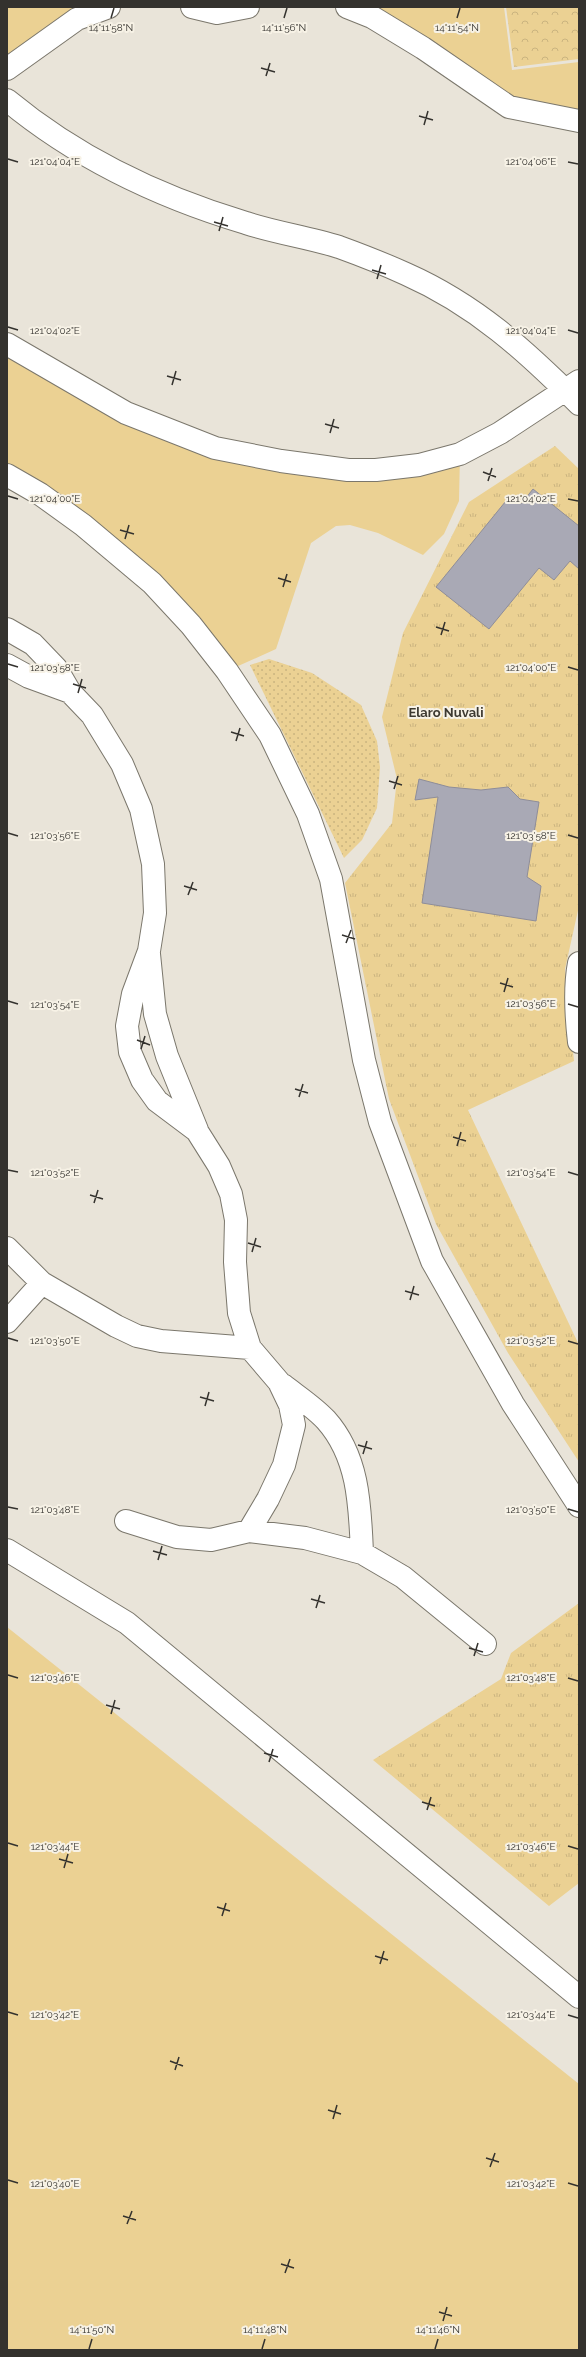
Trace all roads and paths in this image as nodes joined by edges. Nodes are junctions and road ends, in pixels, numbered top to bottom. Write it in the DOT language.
graph roads {
  1 [pos="109,7"];
  2 [pos="192,7"];
  3 [pos="248,7"];
  4 [pos="346,7"];
  5 [pos="7,69"];
  6 [pos="7,100"];
  7 [pos="579,121"];
  8 [pos="7,344"];
  9 [pos="575,392"];
  10 [pos="7,475"];
  11 [pos="7,629"];
  12 [pos="7,665"];
  13 [pos="70,692"];
  14 [pos="149,951"];
  15 [pos="579,963"];
  16 [pos="579,1042"];
  17 [pos="197,1131"];
  18 [pos="7,1248"];
  19 [pos="42,1283"];
  20 [pos="7,1322"];
  21 [pos="250,1348"];
  22 [pos="279,1382"];
  23 [pos="579,1506"];
  24 [pos="126,1521"];
  25 [pos="249,1531"];
  26 [pos="7,1550"];
  27 [pos="362,1553"];
  28 [pos="485,1644"];
  29 [pos="579,1997"];
  1 -- 5 [label="street"];
  2 -- 3 [label="street"];
  4 -- 7 [label="street"];
  6 -- 9 [label="street"];
  8 -- 9 [label="street"];
  10 -- 23 [label="street"];
  11 -- 13 [label="street"];
  12 -- 13 [label="street"];
  13 -- 14 [label="street"];
  14 -- 17 [label="street"];
  14 -- 17 [label="street"];
  15 -- 16 [label="street"];
  17 -- 21 [label="street"];
  18 -- 19 [label="street"];
  19 -- 20 [label="street"];
  19 -- 21 [label="street"];
  21 -- 22 [label="street"];
  22 -- 25 [label="street"];
  22 -- 27 [label="street"];
  24 -- 25 [label="street"];
  25 -- 27 [label="street"];
  26 -- 29 [label="street"];
  27 -- 28 [label="street"];
}
